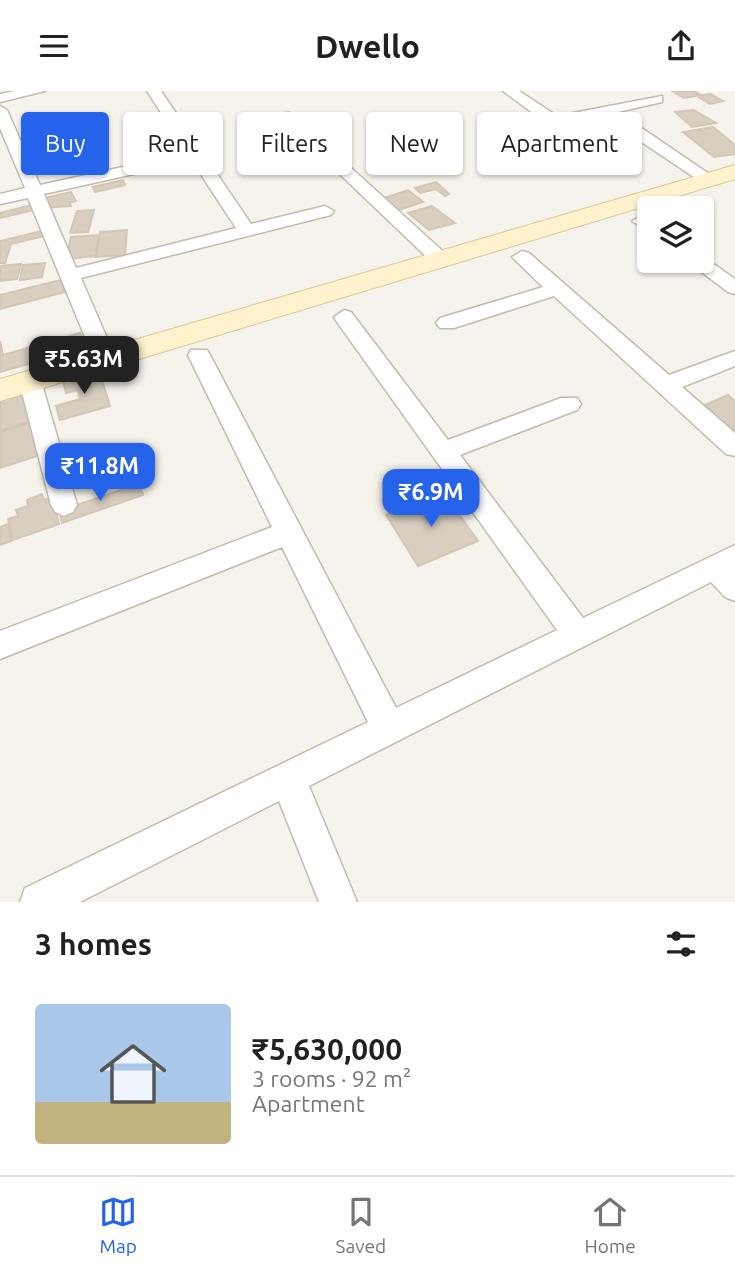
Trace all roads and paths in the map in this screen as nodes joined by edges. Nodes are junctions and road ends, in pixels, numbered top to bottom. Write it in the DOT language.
graph roads {
  1 [pos="38,91"];
  2 [pos="154,91"];
  3 [pos="510,91"];
  4 [pos="0,98"];
  5 [pos="657,99"];
  6 [pos="0,110"];
  7 [pos="606,111"];
  8 [pos="168,112"];
  9 [pos="541,112"];
  10 [pos="601,112"];
  11 [pos="123,172"];
  12 [pos="211,175"];
  13 [pos="350,175"];
  14 [pos="722,176"];
  15 [pos="35,192"];
  16 [pos="0,199"];
  17 [pos="325,211"];
  18 [pos="247,231"];
  19 [pos="522,257"];
  20 [pos="440,259"];
  21 [pos="714,273"];
  22 [pos="70,275"];
  23 [pos="735,288"];
  24 [pos="557,289"];
  25 [pos="344,317"];
  26 [pos="447,323"];
  27 [pos="199,355"];
  28 [pos="735,358"];
  29 [pos="105,359"];
  30 [pos="30,381"];
  31 [pos="665,385"];
  32 [pos="0,390"];
  33 [pos="569,404"];
  34 [pos="735,447"];
  35 [pos="443,452"];
  36 [pos="64,505"];
  37 [pos="289,531"];
  38 [pos="728,571"];
  39 [pos="577,634"];
  40 [pos="0,645"];
  41 [pos="389,728"];
  42 [pos="288,778"];
  43 [pos="39,902"];
  44 [pos="338,902"];
  1 -- 4 [label="street"];
  2 -- 8 [label="street"];
  3 -- 9 [label="street"];
  5 -- 7 [label="street"];
  6 -- 15 [label="street"];
  7 -- 10 [label="street"];
  7 -- 14 [label="street"];
  11 -- 15 [label="street"];
  12 -- 18 [label="street"];
  13 -- 20 [label="street"];
  14 -- 20 [label="street"];
  15 -- 16 [label="street"];
  15 -- 22 [label="street"];
  17 -- 18 [label="street"];
  18 -- 22 [label="street"];
  19 -- 24 [label="street"];
  20 -- 29 [label="street"];
  21 -- 23 [label="street"];
  22 -- 29 [label="street"];
  24 -- 26 [label="street"];
  24 -- 31 [label="street"];
  25 -- 35 [label="street"];
  27 -- 37 [label="street"];
  28 -- 31 [label="street"];
  29 -- 30 [label="street"];
  30 -- 32 [label="street"];
  30 -- 36 [label="street"];
  31 -- 34 [label="street"];
  33 -- 35 [label="street"];
  35 -- 39 [label="street"];
  37 -- 40 [label="street"];
  37 -- 41 [label="street"];
  38 -- 39 [label="street"];
  39 -- 41 [label="street"];
  41 -- 42 [label="street"];
  42 -- 43 [label="street"];
  42 -- 44 [label="street"];
}
